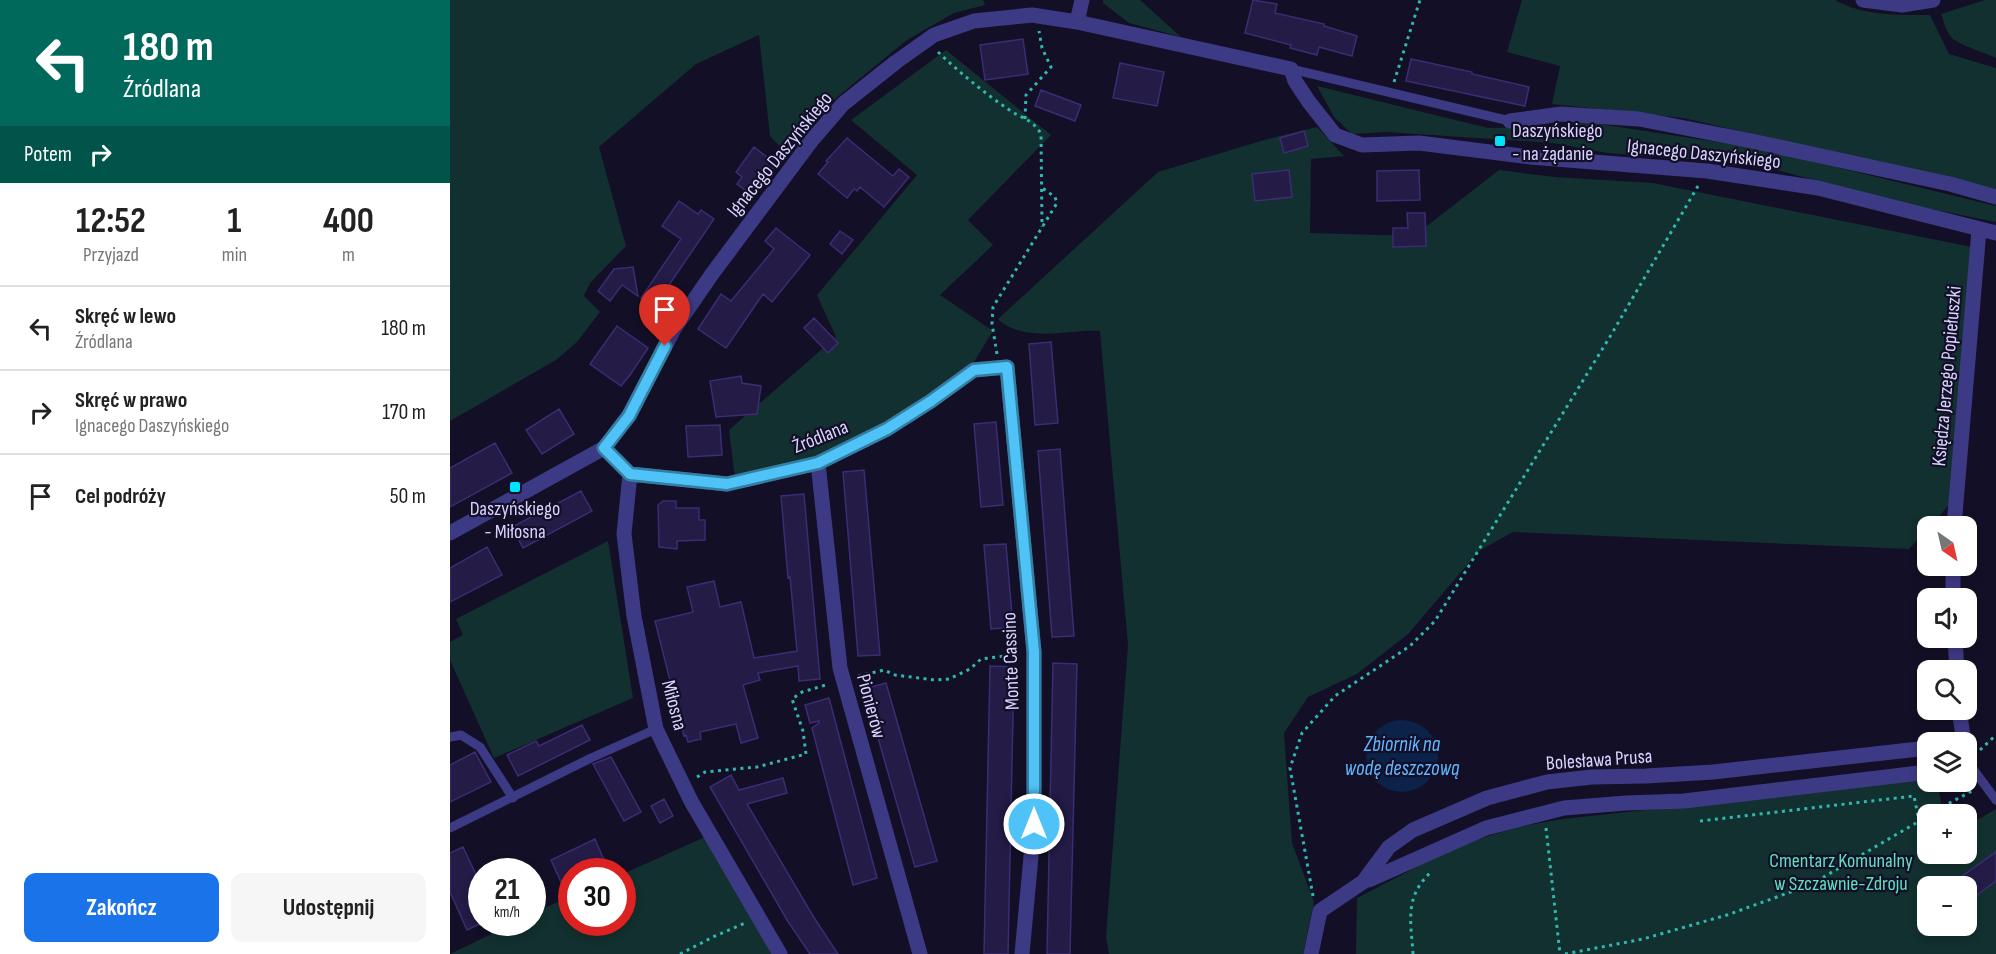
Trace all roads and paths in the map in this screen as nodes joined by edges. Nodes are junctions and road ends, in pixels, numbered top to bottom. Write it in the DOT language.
graph roads {
  1 [pos="1082,0"];
  2 [pos="1420,0"];
  3 [pos="1863,0"];
  4 [pos="1933,0"];
  5 [pos="1036,16"];
  6 [pos="1077,22"];
  7 [pos="934,49"];
  8 [pos="1291,69"];
  9 [pos="1391,93"];
  10 [pos="1025,119"];
  11 [pos="1510,120"];
  12 [pos="1707,171"];
  13 [pos="1041,187"];
  14 [pos="1996,197"];
  15 [pos="1042,227"];
  16 [pos="1979,230"];
  17 [pos="1996,233"];
  18 [pos="1004,367"];
  19 [pos="604,448"];
  20 [pos="818,463"];
  21 [pos="630,474"];
  22 [pos="1955,516"];
  23 [pos="450,533"];
  24 [pos="1034,652"];
  25 [pos="843,679"];
  26 [pos="656,729"];
  27 [pos="450,737"];
  28 [pos="1917,749"];
  29 [pos="1917,773"];
  30 [pos="1977,774"];
  31 [pos="1984,784"];
  32 [pos="683,786"];
  33 [pos="513,798"];
  34 [pos="1996,800"];
  35 [pos="1948,804"];
  36 [pos="1917,811"];
  37 [pos="1545,813"];
  38 [pos="1700,821"];
  39 [pos="1917,822"];
  40 [pos="450,828"];
  41 [pos="1436,867"];
  42 [pos="1363,882"];
  43 [pos="1320,911"];
  44 [pos="758,918"];
  45 [pos="680,954"];
  46 [pos="780,954"];
  47 [pos="920,954"];
  48 [pos="1022,954"];
  49 [pos="1311,954"];
  50 [pos="1413,954"];
  51 [pos="1560,954"];
  52 [pos="1565,954"];
  1 -- 6 [label="street"];
  2 -- 9 [label="path"];
  3 -- 4 [label="street"];
  5 -- 6 [label="street, Ignacego Daszyńskiego"];
  5 -- 10 [label="path"];
  5 -- 19 [label="street, Ignacego Daszyńskiego"];
  6 -- 8 [label="street, Ignacego Daszyńskiego"];
  7 -- 10 [label="path"];
  8 -- 9 [label="lane"];
  8 -- 12 [label="street, Ignacego Daszyńskiego"];
  9 -- 11 [label="lane"];
  10 -- 13 [label="path"];
  11 -- 14 [label="street"];
  12 -- 16 [label="street, Ignacego Daszyńskiego"];
  12 -- 43 [label="path"];
  13 -- 15 [label="path"];
  13 -- 15 [label="path"];
  15 -- 18 [label="path"];
  16 -- 17 [label="street, Ignacego Daszyńskiego"];
  16 -- 22 [label="street, Księdza Jerzego Popiełuszki"];
  18 -- 20 [label="street, Źródlana"];
  18 -- 24 [label="street, Monte Cassino"];
  19 -- 21 [label="street"];
  19 -- 23 [label="street, Ignacego Daszyńskiego"];
  20 -- 21 [label="street, Źródlana"];
  20 -- 25 [label="street, Pionierów"];
  21 -- 26 [label="street, Miłosna"];
  24 -- 25 [label="path"];
  24 -- 48 [label="street, Monte Cassino"];
  25 -- 32 [label="path"];
  25 -- 47 [label="street, Pionierów"];
  26 -- 32 [label="street, Miłosna"];
  26 -- 33 [label="lane"];
  27 -- 33 [label="lane"];
  28 -- 42 [label="street, Bolesława Prusa"];
  29 -- 37 [label="street"];
  30 -- 31 [label="lane"];
  31 -- 34 [label="lane"];
  31 -- 35 [label="path"];
  32 -- 44 [label="street, Miłosna"];
  33 -- 40 [label="lane"];
  36 -- 38 [label="path"];
  37 -- 42 [label="street"];
  37 -- 51 [label="path"];
  39 -- 52 [label="path"];
  41 -- 50 [label="path"];
  42 -- 43 [label="street, Bolesława Prusa"];
  43 -- 49 [label="street"];
  44 -- 45 [label="path"];
  44 -- 46 [label="street, Miłosna"];
}
